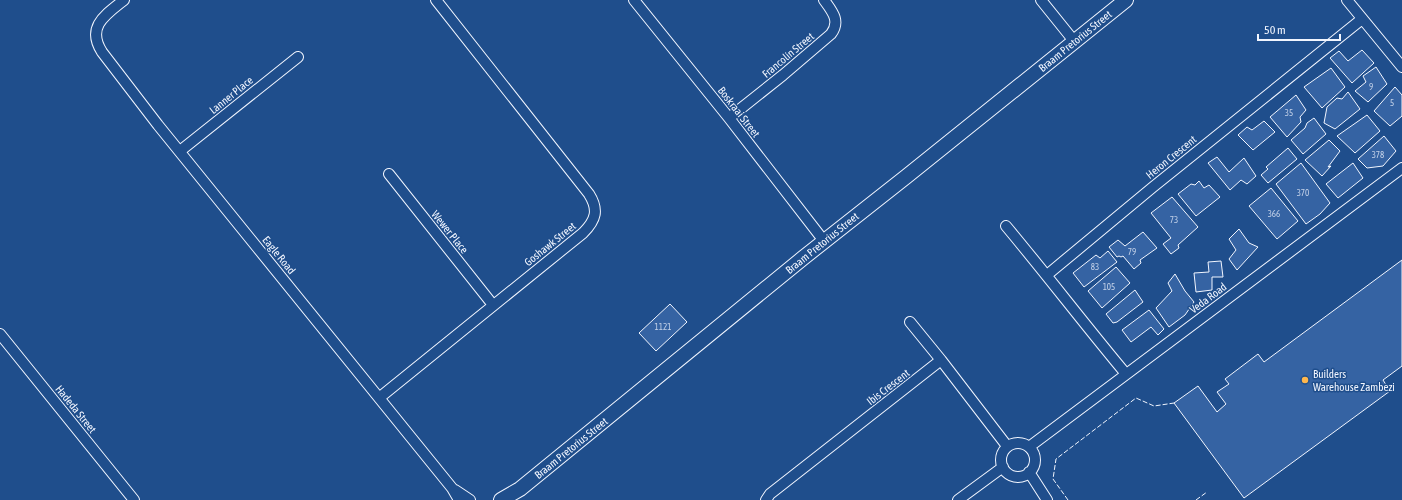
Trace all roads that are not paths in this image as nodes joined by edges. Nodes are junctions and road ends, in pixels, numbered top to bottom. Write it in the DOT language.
graph roads {
  1 [pos="124,0"];
  2 [pos="436,0"];
  3 [pos="634,0"];
  4 [pos="824,0"];
  5 [pos="1041,0"];
  6 [pos="1126,0"];
  7 [pos="1347,0"];
  8 [pos="1362,19"];
  9 [pos="1074,41"];
  10 [pos="298,57"];
  11 [pos="1402,67"];
  12 [pos="729,118"];
  13 [pos="180,152"];
  14 [pos="1402,168"];
  15 [pos="389,174"];
  16 [pos="1006,226"];
  17 [pos="824,241"];
  18 [pos="1047,275"];
  19 [pos="493,305"];
  20 [pos="910,322"];
  21 [pos="0,334"];
  22 [pos="941,360"];
  23 [pos="1126,374"];
  24 [pos="379,398"];
  25 [pos="1008,446"];
  26 [pos="1029,447"];
  27 [pos="1003,467"];
  28 [pos="1029,472"];
  29 [pos="452,488"];
  30 [pos="520,489"];
  31 [pos="134,500"];
  32 [pos="459,500"];
  33 [pos="470,500"];
  34 [pos="501,500"];
  35 [pos="511,500"];
  36 [pos="766,500"];
  37 [pos="958,500"];
  38 [pos="1047,500"];
  1 -- 13 [label="street, Eagle Road"];
  2 -- 19 [label="street, Goshawk Street"];
  3 -- 12 [label="street, Boskraai Street"];
  4 -- 12 [label="street, Francolin Street"];
  5 -- 9 [label="street"];
  6 -- 9 [label="street, Braam Pretorius Street"];
  7 -- 8 [label="street"];
  8 -- 11 [label="street"];
  8 -- 18 [label="street, Heron Crescent"];
  9 -- 17 [label="street, Braam Pretorius Street"];
  10 -- 13 [label="street, Lanner Place"];
  12 -- 17 [label="street, Boskraai Street"];
  13 -- 24 [label="street, Eagle Road"];
  14 -- 23 [label="street, Veda Road"];
  15 -- 19 [label="street, Wewer Place"];
  16 -- 18 [label="street"];
  17 -- 30 [label="street, Braam Pretorius Street"];
  18 -- 23 [label="street"];
  19 -- 24 [label="street, Goshawk Street"];
  20 -- 22 [label="street"];
  21 -- 31 [label="street, Hadeda Street"];
  22 -- 25 [label="street"];
  22 -- 36 [label="street, Ibis Crescent"];
  23 -- 26 [label="street, Veda Road"];
  24 -- 29 [label="street, Eagle Road"];
  25 -- 26 [label="street"];
  25 -- 27 [label="street"];
  26 -- 28 [label="street"];
  27 -- 28 [label="street"];
  27 -- 37 [label="street"];
  28 -- 38 [label="street"];
  29 -- 32 [label="street, Eagle Road"];
  29 -- 33 [label="street, Eagle Road"];
  30 -- 34 [label="street, Braam Pretorius Street"];
  30 -- 35 [label="street, Braam Pretorius Street"];
}
